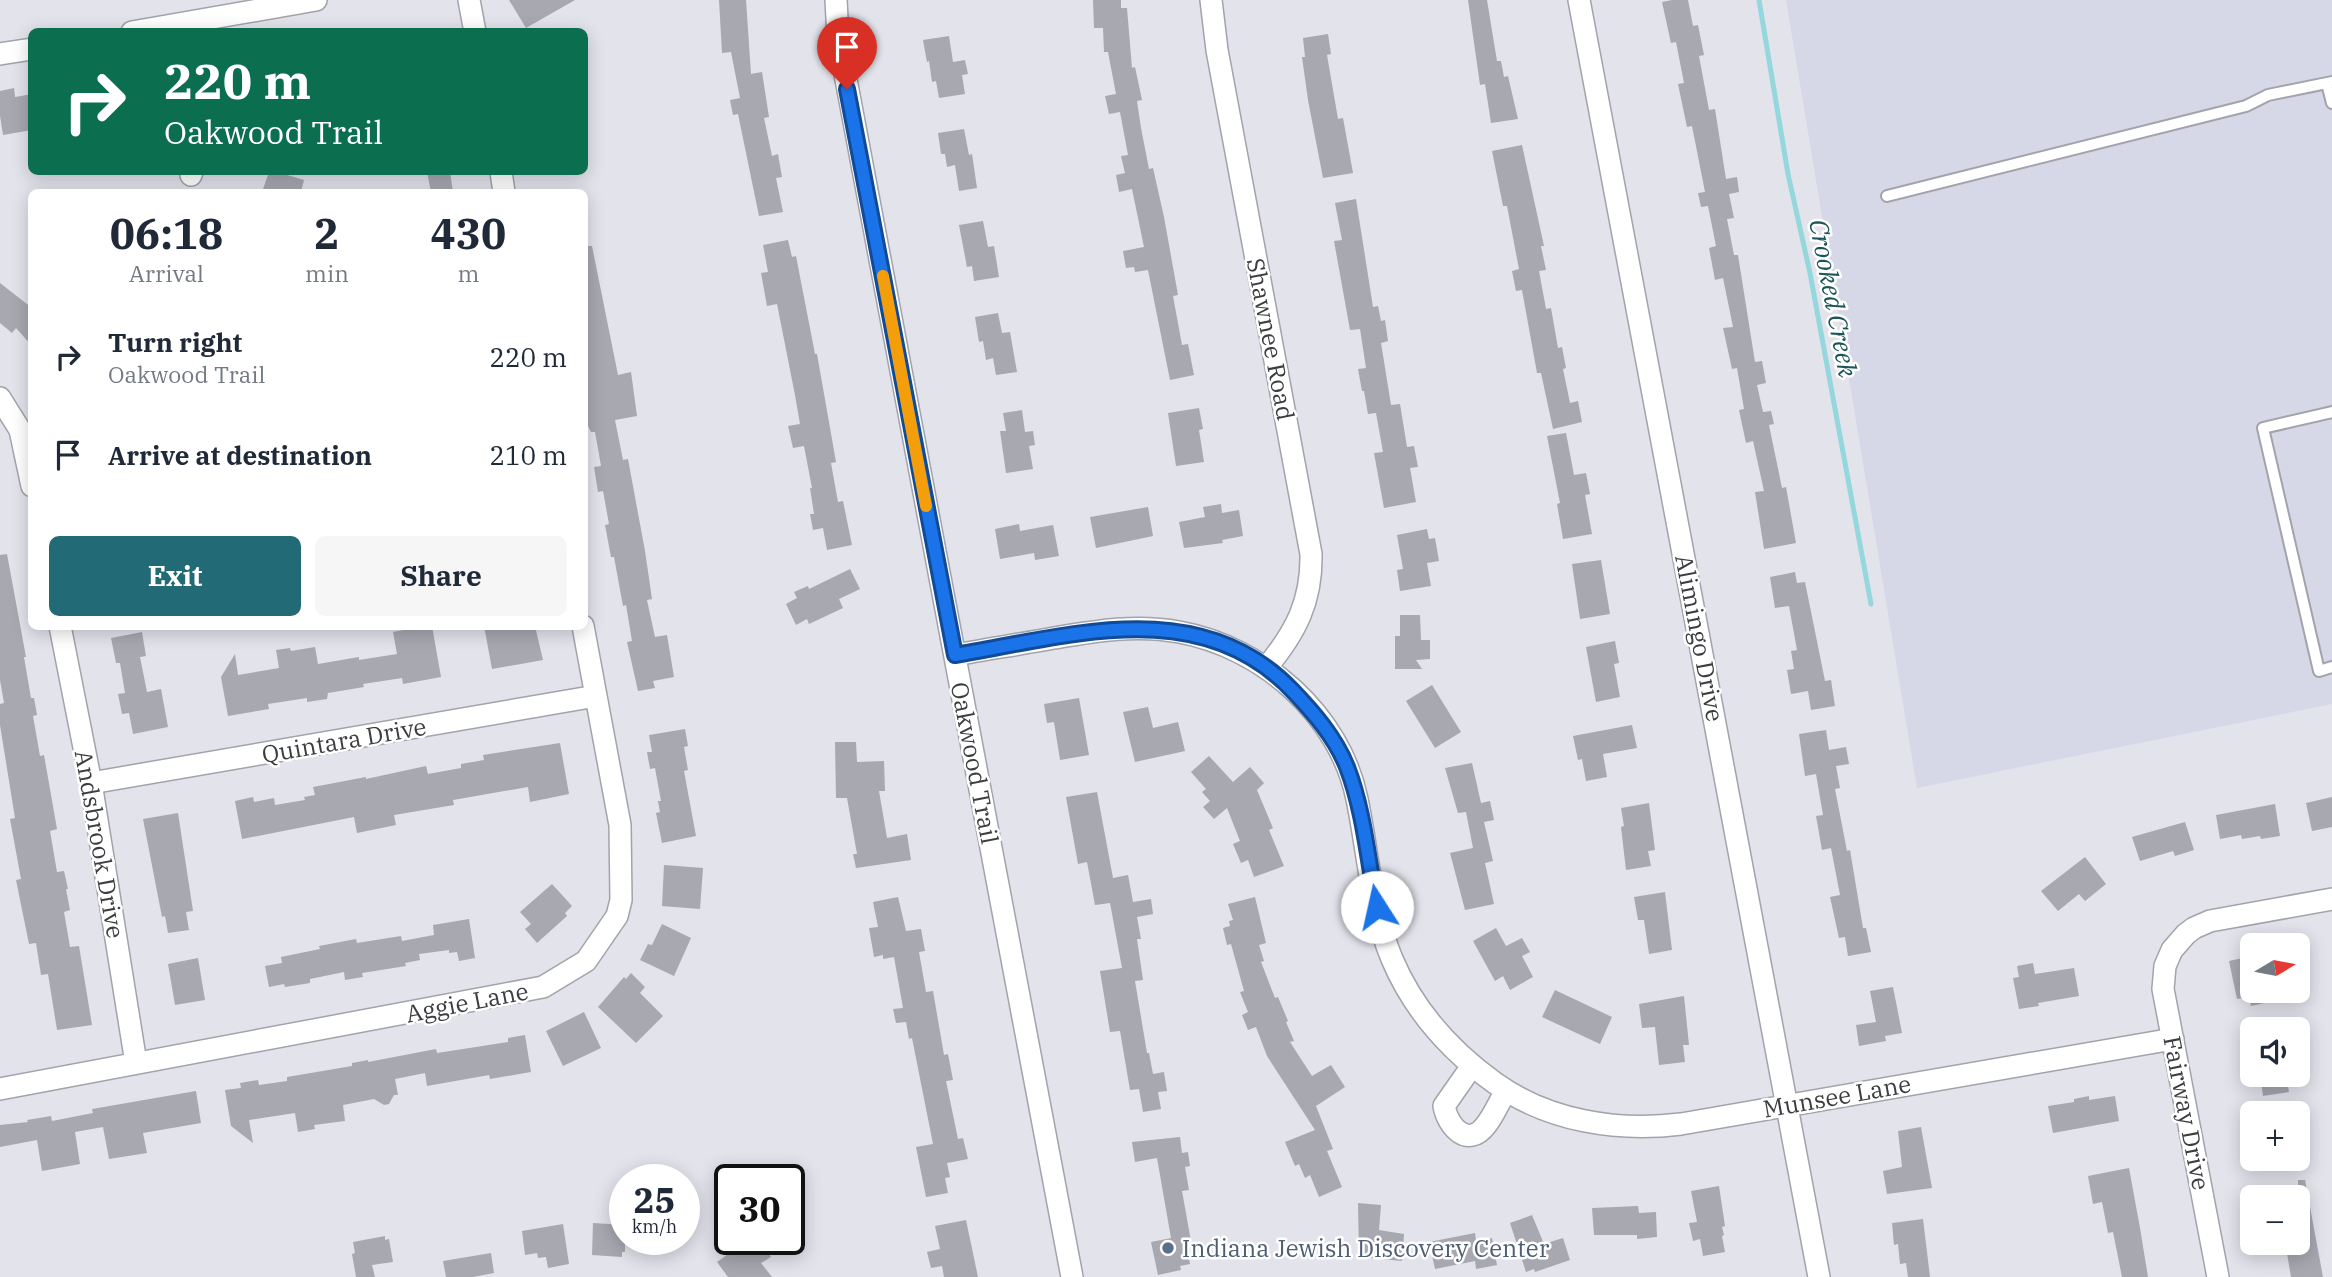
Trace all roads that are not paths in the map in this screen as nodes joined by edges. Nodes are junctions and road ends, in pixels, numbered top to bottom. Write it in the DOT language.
graph roads {
  1 [pos="316,0"];
  2 [pos="470,0"];
  3 [pos="836,0"];
  4 [pos="1211,0"];
  5 [pos="1579,0"];
  6 [pos="183,27"];
  7 [pos="474,28"];
  8 [pos="28,50"];
  9 [pos="0,54"];
  10 [pos="2330,82"];
  11 [pos="2332,103"];
  12 [pos="1887,196"];
  13 [pos="0,398"];
  14 [pos="2332,411"];
  15 [pos="28,467"];
  16 [pos="61,630"];
  17 [pos="584,630"];
  18 [pos="955,655"];
  19 [pos="2332,667"];
  20 [pos="1266,668"];
  21 [pos="596,696"];
  22 [pos="91,783"];
  23 [pos="2332,899"];
  24 [pos="2173,1039"];
  25 [pos="136,1063"];
  26 [pos="1472,1066"];
  27 [pos="0,1089"];
  28 [pos="1506,1091"];
  29 [pos="1787,1105"];
  30 [pos="1072,1277"];
  31 [pos="1819,1277"];
  32 [pos="2218,1277"];
  1 -- 6 [label="street"];
  2 -- 7 [label="street"];
  3 -- 18 [label="street, Oakwood Trail"];
  4 -- 20 [label="street, Shawnee Road"];
  5 -- 29 [label="street, Alimingo Drive"];
  8 -- 9 [label="street"];
  10 -- 11 [label="lane"];
  10 -- 12 [label="lane"];
  13 -- 15 [label="street"];
  14 -- 19 [label="lane"];
  16 -- 22 [label="street, Andsbrook Drive"];
  17 -- 21 [label="street, Aggie Lane"];
  18 -- 20 [label="street, Munsee Lane"];
  18 -- 30 [label="street, Oakwood Trail"];
  20 -- 26 [label="street, Munsee Lane"];
  21 -- 22 [label="street, Quintara Drive"];
  21 -- 25 [label="street, Aggie Lane"];
  22 -- 25 [label="street, Andsbrook Drive"];
  23 -- 24 [label="street, Fairway Drive"];
  24 -- 29 [label="street, Munsee Lane"];
  24 -- 32 [label="street, Fairway Drive"];
  25 -- 27 [label="street, Aggie Lane"];
  26 -- 28 [label="street, Munsee Lane"];
  26 -- 28 [label="street"];
  28 -- 29 [label="street, Munsee Lane"];
  29 -- 31 [label="street, Alimingo Drive"];
}
